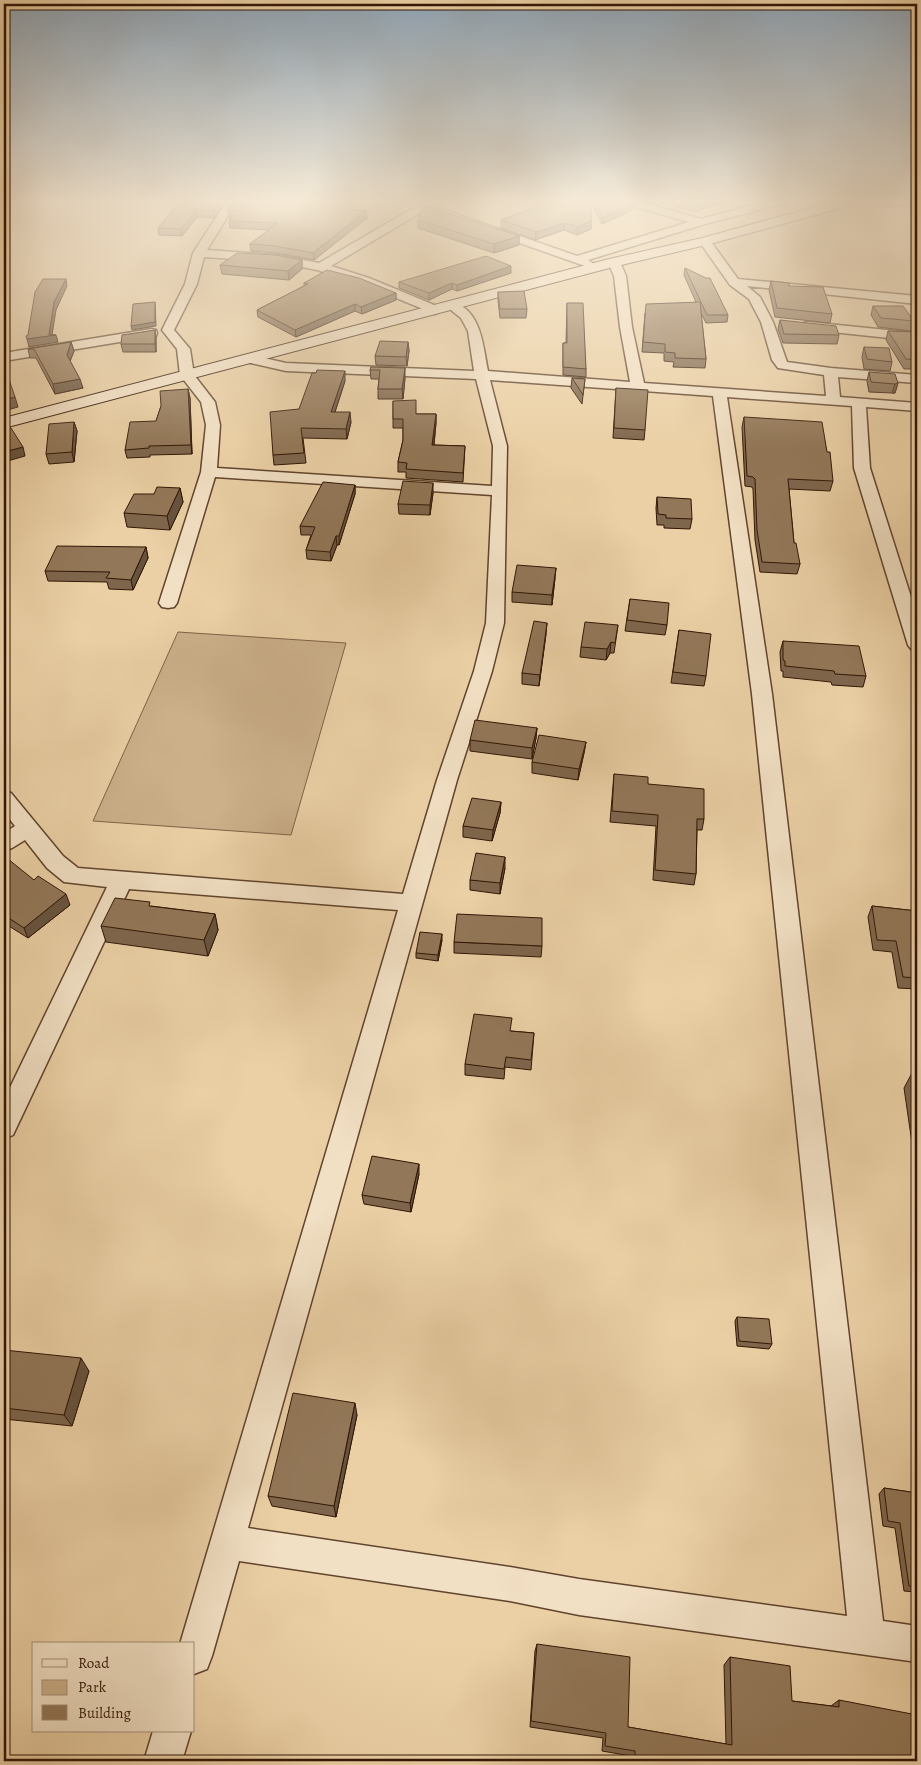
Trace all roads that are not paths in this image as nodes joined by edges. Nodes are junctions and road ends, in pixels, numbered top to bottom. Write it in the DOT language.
graph roads {
  1 [pos="191,283"];
  2 [pos="369,283"];
  3 [pos="535,283"];
  4 [pos="621,283"];
  5 [pos="736,283"];
  6 [pos="759,283"];
  7 [pos="917,300"];
  8 [pos="444,308"];
  9 [pos="795,325"];
  10 [pos="168,330"];
  11 [pos="917,338"];
  12 [pos="4,357"];
  13 [pos="251,359"];
  14 [pos="832,372"];
  15 [pos="187,375"];
  16 [pos="482,375"];
  17 [pos="917,379"];
  18 [pos="638,387"];
  19 [pos="719,392"];
  20 [pos="833,401"];
  21 [pos="860,403"];
  22 [pos="917,407"];
  23 [pos="4,423"];
  24 [pos="208,472"];
  25 [pos="500,491"];
  26 [pos="168,602"];
  27 [pos="917,645"];
  28 [pos="4,798"];
  29 [pos="28,828"];
  30 [pos="4,843"];
  31 [pos="120,881"];
  32 [pos="412,903"];
  33 [pos="4,1127"];
  34 [pos="227,1542"];
  35 [pos="867,1636"];
  36 [pos="917,1644"];
  37 [pos="195,1653"];
  38 [pos="172,1732"];
  39 [pos="163,1761"];
  1 -- 10 [label="street"];
  2 -- 8 [label="street"];
  3 -- 8 [label="main road"];
  4 -- 18 [label="street"];
  5 -- 14 [label="street"];
  6 -- 7 [label="street"];
  8 -- 13 [label="main road"];
  8 -- 16 [label="street"];
  9 -- 11 [label="street"];
  10 -- 12 [label="street"];
  10 -- 15 [label="street"];
  13 -- 15 [label="main road"];
  13 -- 16 [label="street"];
  14 -- 17 [label="street"];
  14 -- 20 [label="street"];
  15 -- 23 [label="main road"];
  15 -- 24 [label="street"];
  16 -- 18 [label="street"];
  16 -- 25 [label="street"];
  18 -- 19 [label="street"];
  19 -- 20 [label="street"];
  19 -- 35 [label="street"];
  20 -- 21 [label="street"];
  21 -- 22 [label="street"];
  21 -- 27 [label="street"];
  24 -- 25 [label="street"];
  24 -- 26 [label="street"];
  25 -- 32 [label="street"];
  28 -- 29 [label="street"];
  29 -- 30 [label="street"];
  29 -- 31 [label="street"];
  31 -- 32 [label="street"];
  31 -- 33 [label="street"];
  32 -- 34 [label="street"];
  34 -- 35 [label="street"];
  34 -- 37 [label="street"];
  35 -- 36 [label="street"];
  38 -- 39 [label="street"];
}
